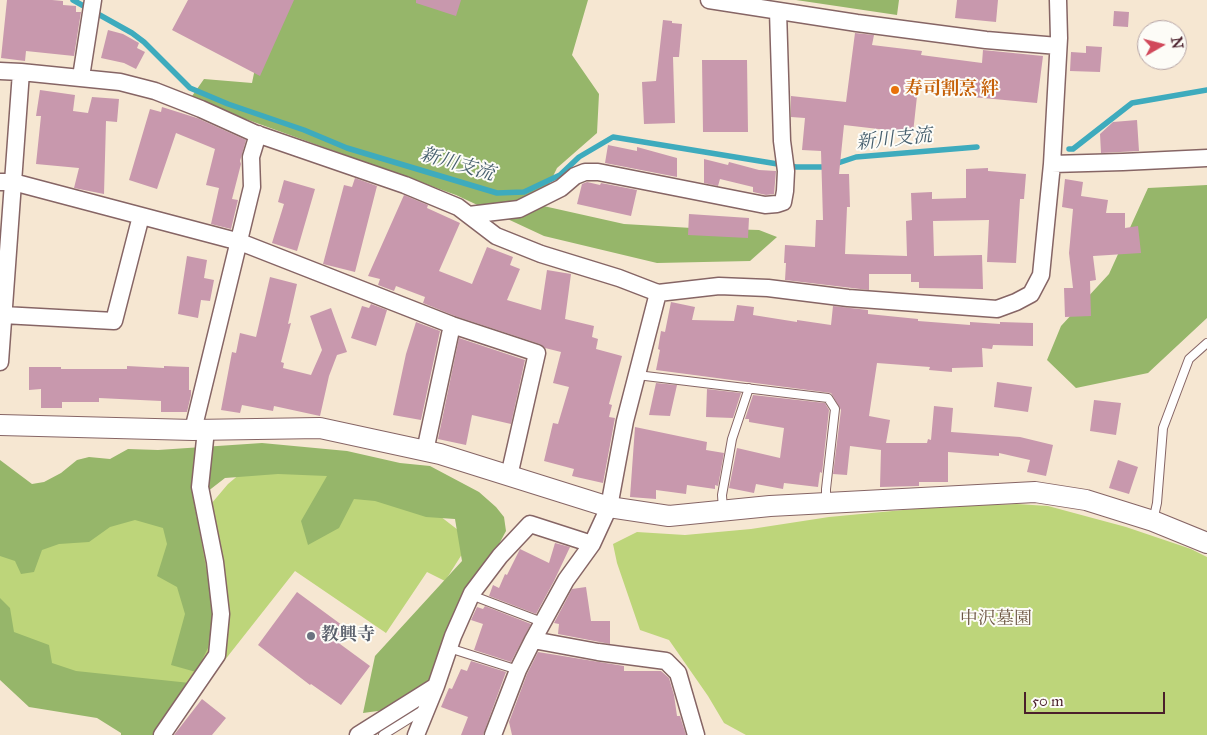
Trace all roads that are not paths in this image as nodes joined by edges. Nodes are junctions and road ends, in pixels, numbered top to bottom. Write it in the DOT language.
graph roads {
  1 [pos="93,0"];
  2 [pos="709,0"];
  3 [pos="1058,0"];
  4 [pos="778,11"];
  5 [pos="1058,46"];
  6 [pos="0,72"];
  7 [pos="21,72"];
  8 [pos="81,77"];
  9 [pos="258,134"];
  10 [pos="1207,158"];
  11 [pos="1052,164"];
  12 [pos="6,182"];
  13 [pos="469,215"];
  14 [pos="141,216"];
  15 [pos="240,242"];
  16 [pos="658,293"];
  17 [pos="3,315"];
  18 [pos="452,325"];
  19 [pos="1207,343"];
  20 [pos="0,362"];
  21 [pos="637,375"];
  22 [pos="749,388"];
  23 [pos="0,425"];
  24 [pos="200,430"];
  25 [pos="425,451"];
  26 [pos="509,476"];
  27 [pos="826,504"];
  28 [pos="608,507"];
  29 [pos="723,511"];
  30 [pos="1153,521"];
  31 [pos="1207,543"];
  32 [pos="592,544"];
  33 [pos="471,596"];
  34 [pos="542,622"];
  35 [pos="533,640"];
  36 [pos="449,648"];
  37 [pos="518,670"];
  38 [pos="436,686"];
  39 [pos="428,707"];
  40 [pos="162,735"];
  41 [pos="358,735"];
  42 [pos="383,735"];
  43 [pos="416,735"];
  44 [pos="492,735"];
  45 [pos="696,735"];
  1 -- 8 [label="street"];
  2 -- 4 [label="street"];
  3 -- 5 [label="street"];
  4 -- 5 [label="street"];
  4 -- 13 [label="street"];
  5 -- 11 [label="street"];
  6 -- 7 [label="street"];
  7 -- 8 [label="street"];
  7 -- 12 [label="street"];
  8 -- 9 [label="street"];
  9 -- 13 [label="street"];
  9 -- 15 [label="street"];
  10 -- 11 [label="street"];
  11 -- 16 [label="street"];
  12 -- 14 [label="street"];
  12 -- 17 [label="street"];
  13 -- 16 [label="street"];
  14 -- 15 [label="street"];
  14 -- 17 [label="street"];
  15 -- 18 [label="street"];
  15 -- 24 [label="street"];
  16 -- 21 [label="street"];
  17 -- 20 [label="street"];
  18 -- 25 [label="street"];
  18 -- 26 [label="street"];
  19 -- 30 [label="lane"];
  21 -- 22 [label="lane"];
  21 -- 28 [label="street"];
  22 -- 27 [label="lane"];
  22 -- 29 [label="lane"];
  23 -- 24 [label="street"];
  24 -- 25 [label="street"];
  24 -- 40 [label="street"];
  25 -- 26 [label="street"];
  26 -- 28 [label="street"];
  27 -- 29 [label="street"];
  27 -- 30 [label="street"];
  28 -- 29 [label="street"];
  28 -- 32 [label="street"];
  30 -- 31 [label="street"];
  32 -- 33 [label="street"];
  32 -- 34 [label="street"];
  33 -- 34 [label="lane"];
  33 -- 36 [label="street"];
  34 -- 35 [label="street"];
  35 -- 37 [label="street"];
  35 -- 45 [label="street"];
  36 -- 37 [label="lane"];
  36 -- 38 [label="street"];
  37 -- 44 [label="street"];
  38 -- 39 [label="street"];
  38 -- 41 [label="street"];
  39 -- 42 [label="lane"];
  39 -- 43 [label="street"];
}
